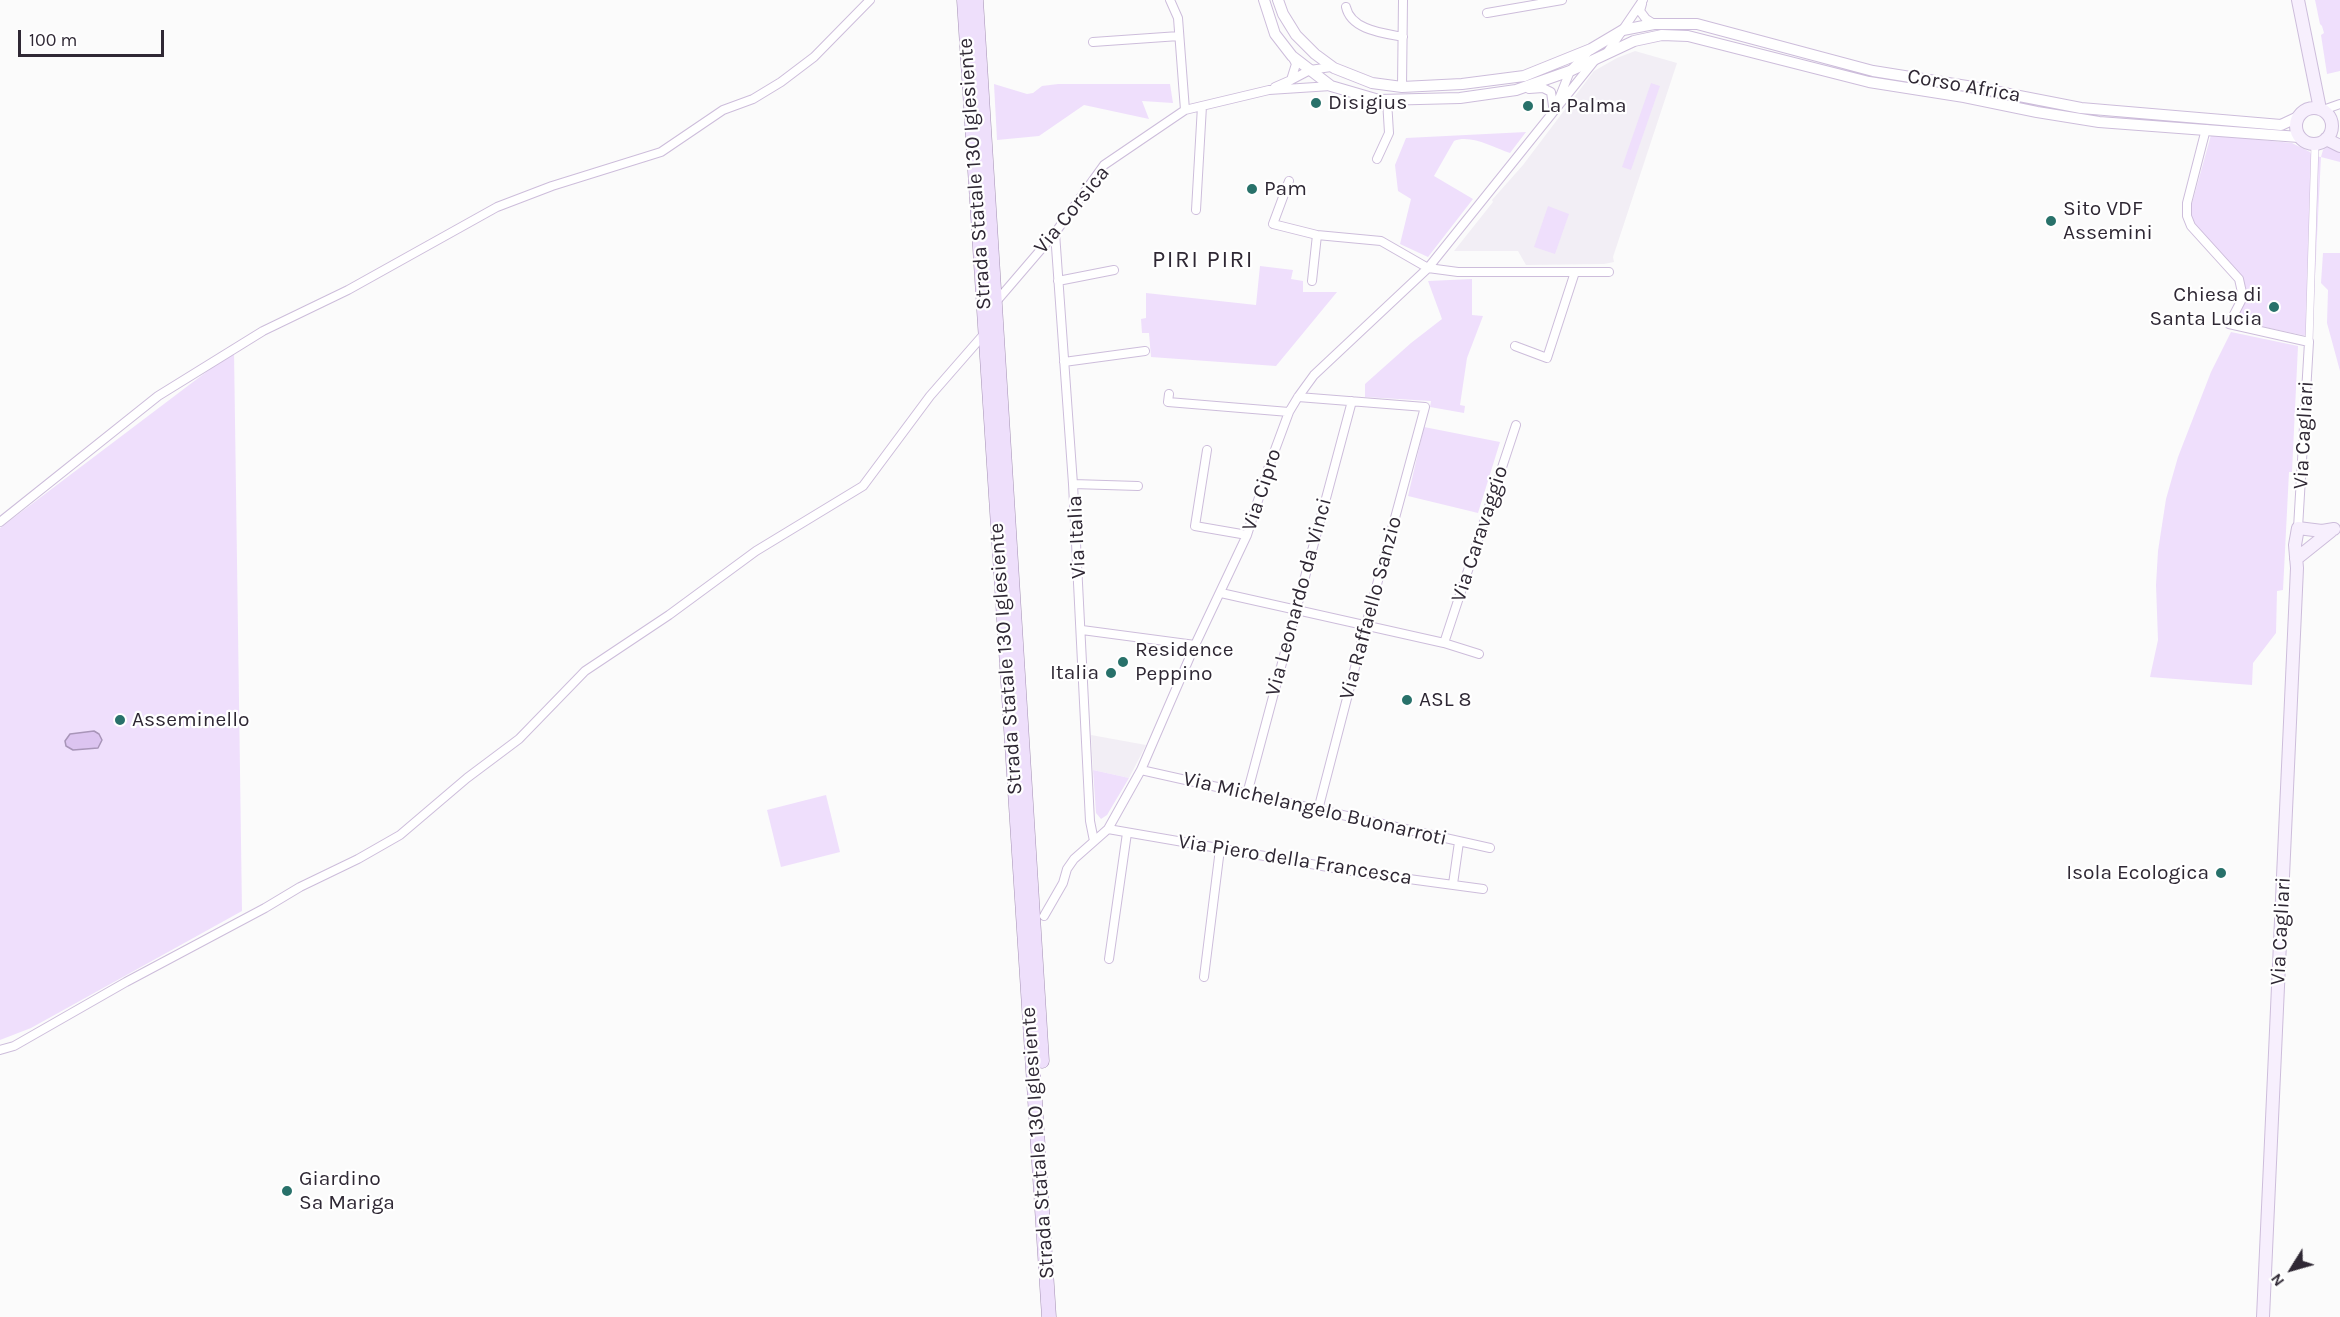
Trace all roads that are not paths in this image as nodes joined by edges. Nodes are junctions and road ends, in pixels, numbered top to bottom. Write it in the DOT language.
graph roads {
  1 [pos="870,0"];
  2 [pos="964,0"];
  3 [pos="976,0"];
  4 [pos="1170,0"];
  5 [pos="1264,0"];
  6 [pos="1278,0"];
  7 [pos="1403,0"];
  8 [pos="1562,0"];
  9 [pos="1642,0"];
  10 [pos="2298,0"];
  11 [pos="1346,8"];
  12 [pos="1487,13"];
  13 [pos="1654,24"];
  14 [pos="1628,29"];
  15 [pos="1179,36"];
  16 [pos="1610,36"];
  17 [pos="1403,37"];
  18 [pos="1643,39"];
  19 [pos="1092,42"];
  20 [pos="1598,53"];
  21 [pos="1292,56"];
  22 [pos="1331,67"];
  23 [pos="1310,70"];
  24 [pos="1570,71"];
  25 [pos="1291,80"];
  26 [pos="1331,86"];
  27 [pos="1402,87"];
  28 [pos="1269,90"];
  29 [pos="1516,90"];
  30 [pos="1387,100"];
  31 [pos="2340,104"];
  32 [pos="1202,106"];
  33 [pos="2317,109"];
  34 [pos="1185,110"];
  35 [pos="1553,112"];
  36 [pos="2298,117"];
  37 [pos="2206,129"];
  38 [pos="2300,137"];
  39 [pos="2328,137"];
  40 [pos="2340,146"];
  41 [pos="1377,159"];
  42 [pos="1289,181"];
  43 [pos="1196,210"];
  44 [pos="1054,233"];
  45 [pos="1317,235"];
  46 [pos="1428,268"];
  47 [pos="1114,270"];
  48 [pos="1575,272"];
  49 [pos="1609,272"];
  50 [pos="1058,281"];
  51 [pos="1312,281"];
  52 [pos="995,303"];
  53 [pos="985,333"];
  54 [pos="2308,342"];
  55 [pos="1515,346"];
  56 [pos="1145,351"];
  57 [pos="1064,362"];
  58 [pos="1168,394"];
  59 [pos="1298,397"];
  60 [pos="1352,400"];
  61 [pos="1289,412"];
  62 [pos="1516,424"];
  63 [pos="1207,450"];
  64 [pos="1073,484"];
  65 [pos="1138,486"];
  66 [pos="0,522"];
  67 [pos="2337,527"];
  68 [pos="2298,528"];
  69 [pos="1247,536"];
  70 [pos="2296,559"];
  71 [pos="1221,593"];
  72 [pos="1296,610"];
  73 [pos="1366,625"];
  74 [pos="1082,630"];
  75 [pos="1444,644"];
  76 [pos="1195,645"];
  77 [pos="1479,654"];
  78 [pos="1141,770"];
  79 [pos="1247,794"];
  80 [pos="1318,810"];
  81 [pos="1108,829"];
  82 [pos="1126,833"];
  83 [pos="1094,841"];
  84 [pos="1459,842"];
  85 [pos="1490,848"];
  86 [pos="1220,849"];
  87 [pos="1453,885"];
  88 [pos="1483,889"];
  89 [pos="1044,916"];
  90 [pos="1109,959"];
  91 [pos="1204,977"];
  92 [pos="0,1050"];
  93 [pos="1049,1317"];
  94 [pos="1058,1317"];
  95 [pos="2263,1317"];
  1 -- 66 [label="street"];
  2 -- 53 [label="main road, Strada Statale 130 Iglesiente"];
  3 -- 52 [label="main road, Strada Statale 130 Iglesiente"];
  4 -- 15 [label="street"];
  5 -- 21 [label="street, Corso Africa"];
  6 -- 22 [label="street, Corso Africa"];
  7 -- 17 [label="street"];
  8 -- 12 [label="street"];
  9 -- 13 [label="street"];
  9 -- 14 [label="street, Via Cipro"];
  9 -- 16 [label="street"];
  10 -- 33 [label="main road"];
  11 -- 17 [label="street"];
  13 -- 14 [label="street, Corso Africa"];
  13 -- 36 [label="street, Corso Africa"];
  14 -- 16 [label="street, Corso Africa"];
  14 -- 18 [label="street"];
  14 -- 20 [label="street, Via Cipro"];
  15 -- 19 [label="street"];
  15 -- 34 [label="street"];
  16 -- 20 [label="street, Corso Africa"];
  17 -- 27 [label="street"];
  18 -- 20 [label="street, Corso Africa"];
  18 -- 37 [label="street, Corso Africa"];
  20 -- 24 [label="street, Corso Africa"];
  20 -- 27 [label="street, Corso Africa"];
  20 -- 35 [label="street, Via Cipro"];
  21 -- 23 [label="street, Corso Africa"];
  21 -- 25 [label="street"];
  22 -- 23 [label="street, Corso Africa"];
  22 -- 27 [label="street, Corso Africa"];
  23 -- 25 [label="street"];
  23 -- 26 [label="street, Corso Africa"];
  24 -- 29 [label="street, Corso Africa"];
  24 -- 35 [label="street, Via Cipro"];
  25 -- 28 [label="street"];
  26 -- 28 [label="street, Via Corsica"];
  26 -- 30 [label="street, Corso Africa"];
  28 -- 32 [label="street, Via Corsica"];
  29 -- 30 [label="street, Corso Africa"];
  29 -- 35 [label="street"];
  30 -- 41 [label="street"];
  31 -- 33 [label="street"];
  32 -- 34 [label="street, Via Corsica"];
  32 -- 43 [label="street"];
  33 -- 36 [label="main road"];
  33 -- 39 [label="main road"];
  34 -- 44 [label="street, Via Corsica"];
  35 -- 46 [label="street, Via Cipro"];
  36 -- 38 [label="main road"];
  37 -- 38 [label="street, Corso Africa"];
  37 -- 54 [label="street"];
  38 -- 39 [label="main road"];
  39 -- 40 [label="main road"];
  39 -- 54 [label="street"];
  42 -- 45 [label="street"];
  44 -- 50 [label="street, Via Italia"];
  44 -- 52 [label="street, Via Corsica"];
  45 -- 46 [label="street"];
  45 -- 51 [label="street"];
  46 -- 48 [label="street"];
  46 -- 59 [label="street, Via Cipro"];
  47 -- 50 [label="street"];
  48 -- 49 [label="street"];
  48 -- 55 [label="street"];
  50 -- 57 [label="street, Via Italia"];
  52 -- 94 [label="main road, Strada Statale 130 Iglesiente"];
  53 -- 92 [label="street"];
  53 -- 93 [label="main road, Strada Statale 130 Iglesiente"];
  54 -- 68 [label="street, Via Cagliari"];
  56 -- 57 [label="street"];
  57 -- 64 [label="street, Via Italia"];
  58 -- 61 [label="street"];
  59 -- 60 [label="street"];
  59 -- 61 [label="street, Via Cipro"];
  60 -- 72 [label="street, Via Leonardo da Vinci"];
  60 -- 73 [label="street, Via Raffaello Sanzio"];
  61 -- 69 [label="street, Via Cipro"];
  62 -- 75 [label="street, Via Caravaggio"];
  63 -- 69 [label="street"];
  64 -- 65 [label="street"];
  64 -- 74 [label="street, Via Italia"];
  67 -- 68 [label="main road"];
  67 -- 70 [label="main road"];
  68 -- 70 [label="main road, Via Cagliari"];
  69 -- 71 [label="street, Via Cipro"];
  70 -- 95 [label="main road, Via Cagliari"];
  71 -- 72 [label="street"];
  71 -- 76 [label="street, Via Cipro"];
  72 -- 73 [label="street"];
  72 -- 79 [label="street, Via Leonardo da Vinci"];
  73 -- 75 [label="street"];
  73 -- 80 [label="street, Via Raffaello Sanzio"];
  74 -- 76 [label="street"];
  74 -- 83 [label="street, Via Italia"];
  75 -- 77 [label="street"];
  76 -- 78 [label="street, Via Cipro"];
  78 -- 79 [label="street, Via Michelangelo Buonarroti"];
  78 -- 81 [label="street, Via Cipro"];
  79 -- 80 [label="street, Via Michelangelo Buonarroti"];
  80 -- 84 [label="street, Via Michelangelo Buonarroti"];
  81 -- 82 [label="street, Via Piero della Francesca"];
  81 -- 83 [label="street, Via Cipro"];
  82 -- 86 [label="street, Via Piero della Francesca"];
  82 -- 90 [label="street"];
  83 -- 89 [label="street, Via Cipro"];
  84 -- 85 [label="street, Via Michelangelo Buonarroti"];
  84 -- 87 [label="street"];
  86 -- 87 [label="street, Via Piero della Francesca"];
  86 -- 91 [label="street"];
  87 -- 88 [label="street, Via Piero della Francesca"];
}
